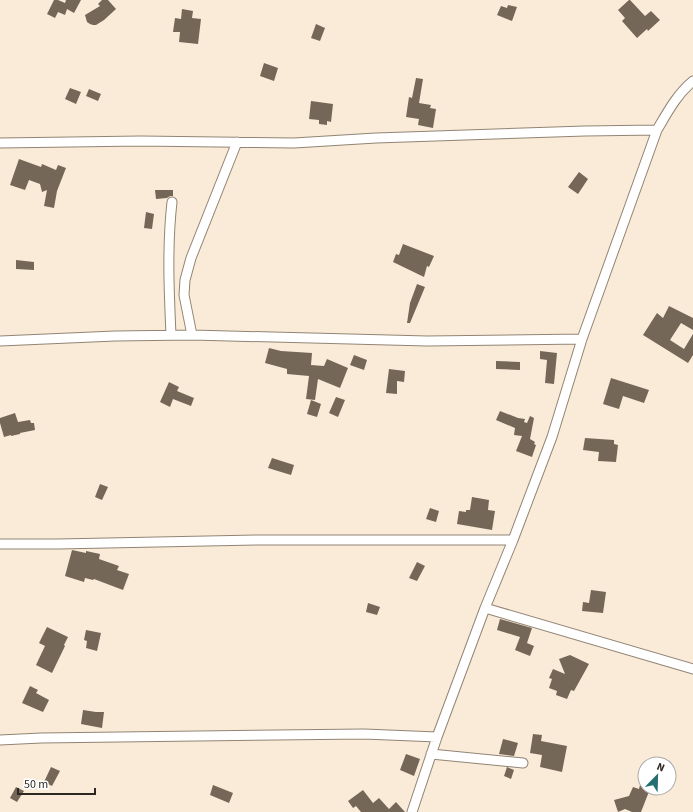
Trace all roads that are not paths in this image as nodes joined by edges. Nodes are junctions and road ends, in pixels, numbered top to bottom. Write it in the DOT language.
graph roads {
  1 [pos="693,82"];
  2 [pos="657,130"];
  3 [pos="237,142"];
  4 [pos="0,143"];
  5 [pos="172,202"];
  6 [pos="171,335"];
  7 [pos="192,335"];
  8 [pos="582,339"];
  9 [pos="0,341"];
  10 [pos="513,540"];
  11 [pos="0,544"];
  12 [pos="485,608"];
  13 [pos="693,669"];
  14 [pos="437,738"];
  15 [pos="0,740"];
  16 [pos="431,754"];
  17 [pos="523,763"];
  18 [pos="412,812"];
  1 -- 2 [label="street"];
  2 -- 3 [label="street"];
  2 -- 8 [label="street"];
  3 -- 4 [label="street"];
  3 -- 7 [label="street"];
  5 -- 6 [label="street"];
  6 -- 7 [label="street"];
  6 -- 9 [label="street"];
  7 -- 8 [label="street"];
  8 -- 10 [label="street"];
  10 -- 11 [label="street"];
  10 -- 12 [label="street"];
  12 -- 13 [label="street"];
  12 -- 14 [label="street"];
  14 -- 15 [label="street"];
  14 -- 16 [label="street"];
  16 -- 17 [label="street"];
  16 -- 18 [label="street"];
}
